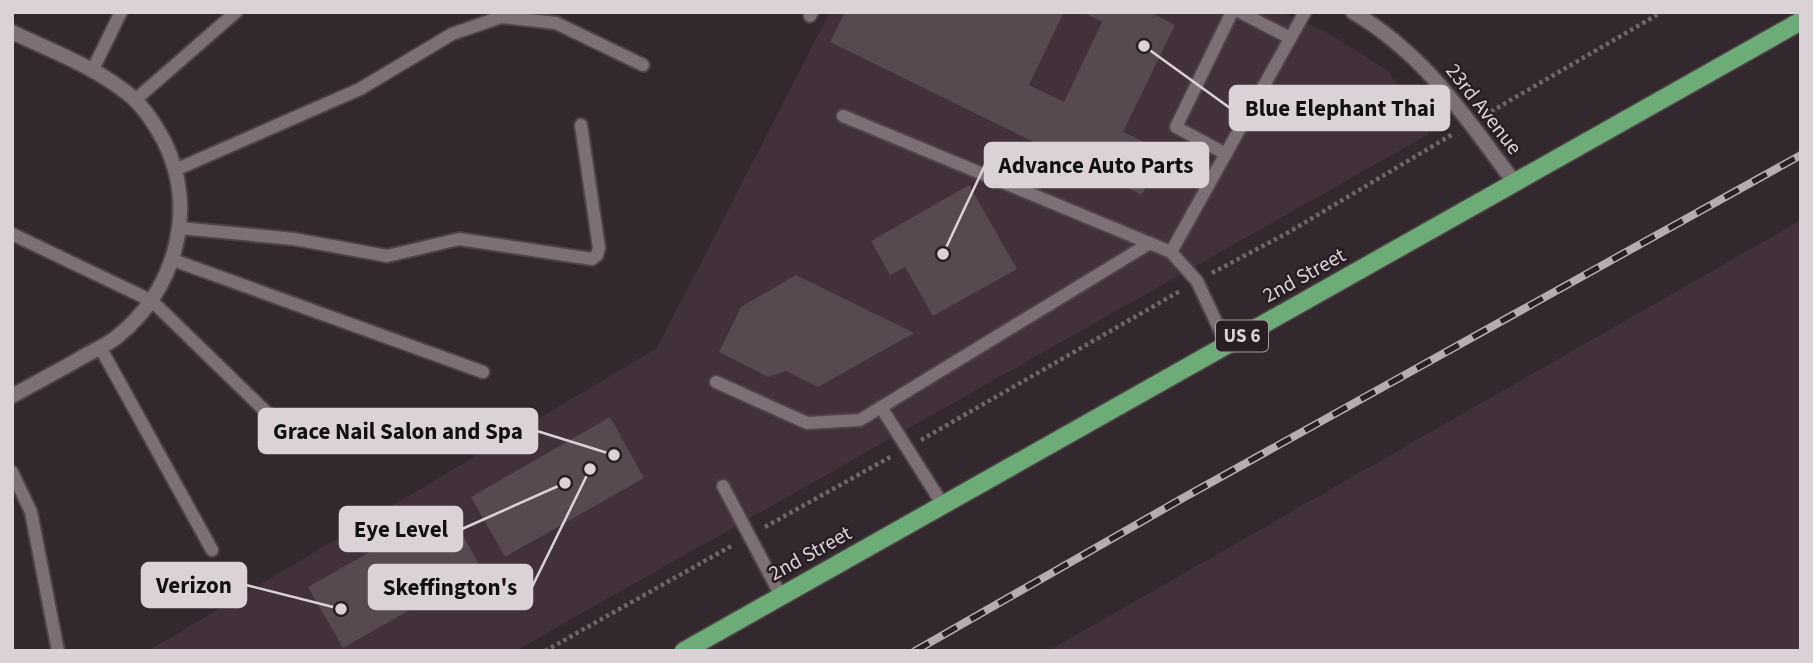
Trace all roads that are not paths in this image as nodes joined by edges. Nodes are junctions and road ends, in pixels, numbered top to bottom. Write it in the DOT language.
graph roads {
  1 [pos="121,12"];
  2 [pos="236,12"];
  3 [pos="1232,12"];
  4 [pos="1240,12"];
  5 [pos="1305,12"];
  6 [pos="1353,12"];
  7 [pos="1801,21"];
  8 [pos="12,32"];
  9 [pos="1290,38"];
  10 [pos="643,65"];
  11 [pos="92,71"];
  12 [pos="135,100"];
  13 [pos="843,116"];
  14 [pos="581,125"];
  15 [pos="1226,154"];
  16 [pos="175,170"];
  17 [pos="1515,183"];
  18 [pos="180,228"];
  19 [pos="12,234"];
  20 [pos="1150,243"];
  21 [pos="1171,252"];
  22 [pos="173,260"];
  23 [pos="152,300"];
  24 [pos="1227,345"];
  25 [pos="100,347"];
  26 [pos="483,372"];
  27 [pos="716,382"];
  28 [pos="12,396"];
  29 [pos="881,407"];
  30 [pos="299,444"];
  31 [pos="12,472"];
  32 [pos="723,486"];
  33 [pos="943,505"];
  34 [pos="212,550"];
  35 [pos="781,596"];
  36 [pos="58,651"];
  37 [pos="684,651"];
  1 -- 11 [label="lane"];
  2 -- 12 [label="lane"];
  3 -- 15 [label="lane"];
  4 -- 9 [label="lane"];
  5 -- 9 [label="lane"];
  6 -- 17 [label="street, 23rd Avenue"];
  7 -- 17 [label="main road, 2nd Street / US 6"];
  8 -- 11 [label="street"];
  9 -- 15 [label="lane"];
  10 -- 16 [label="lane"];
  11 -- 12 [label="street"];
  12 -- 16 [label="street"];
  13 -- 20 [label="lane"];
  14 -- 18 [label="lane"];
  15 -- 21 [label="lane"];
  16 -- 18 [label="street"];
  17 -- 24 [label="main road, 2nd Street / US 6"];
  18 -- 22 [label="street"];
  19 -- 23 [label="lane"];
  20 -- 21 [label="lane"];
  20 -- 29 [label="lane"];
  21 -- 24 [label="lane"];
  22 -- 23 [label="street"];
  22 -- 26 [label="lane"];
  23 -- 25 [label="street"];
  23 -- 30 [label="lane"];
  24 -- 33 [label="main road, 2nd Street / US 6"];
  25 -- 28 [label="street"];
  25 -- 34 [label="lane"];
  27 -- 29 [label="lane"];
  29 -- 33 [label="lane"];
  31 -- 36 [label="lane"];
  32 -- 35 [label="lane"];
  33 -- 35 [label="main road, 2nd Street / US 6"];
  35 -- 37 [label="main road, 2nd Street / US 6"];
}
